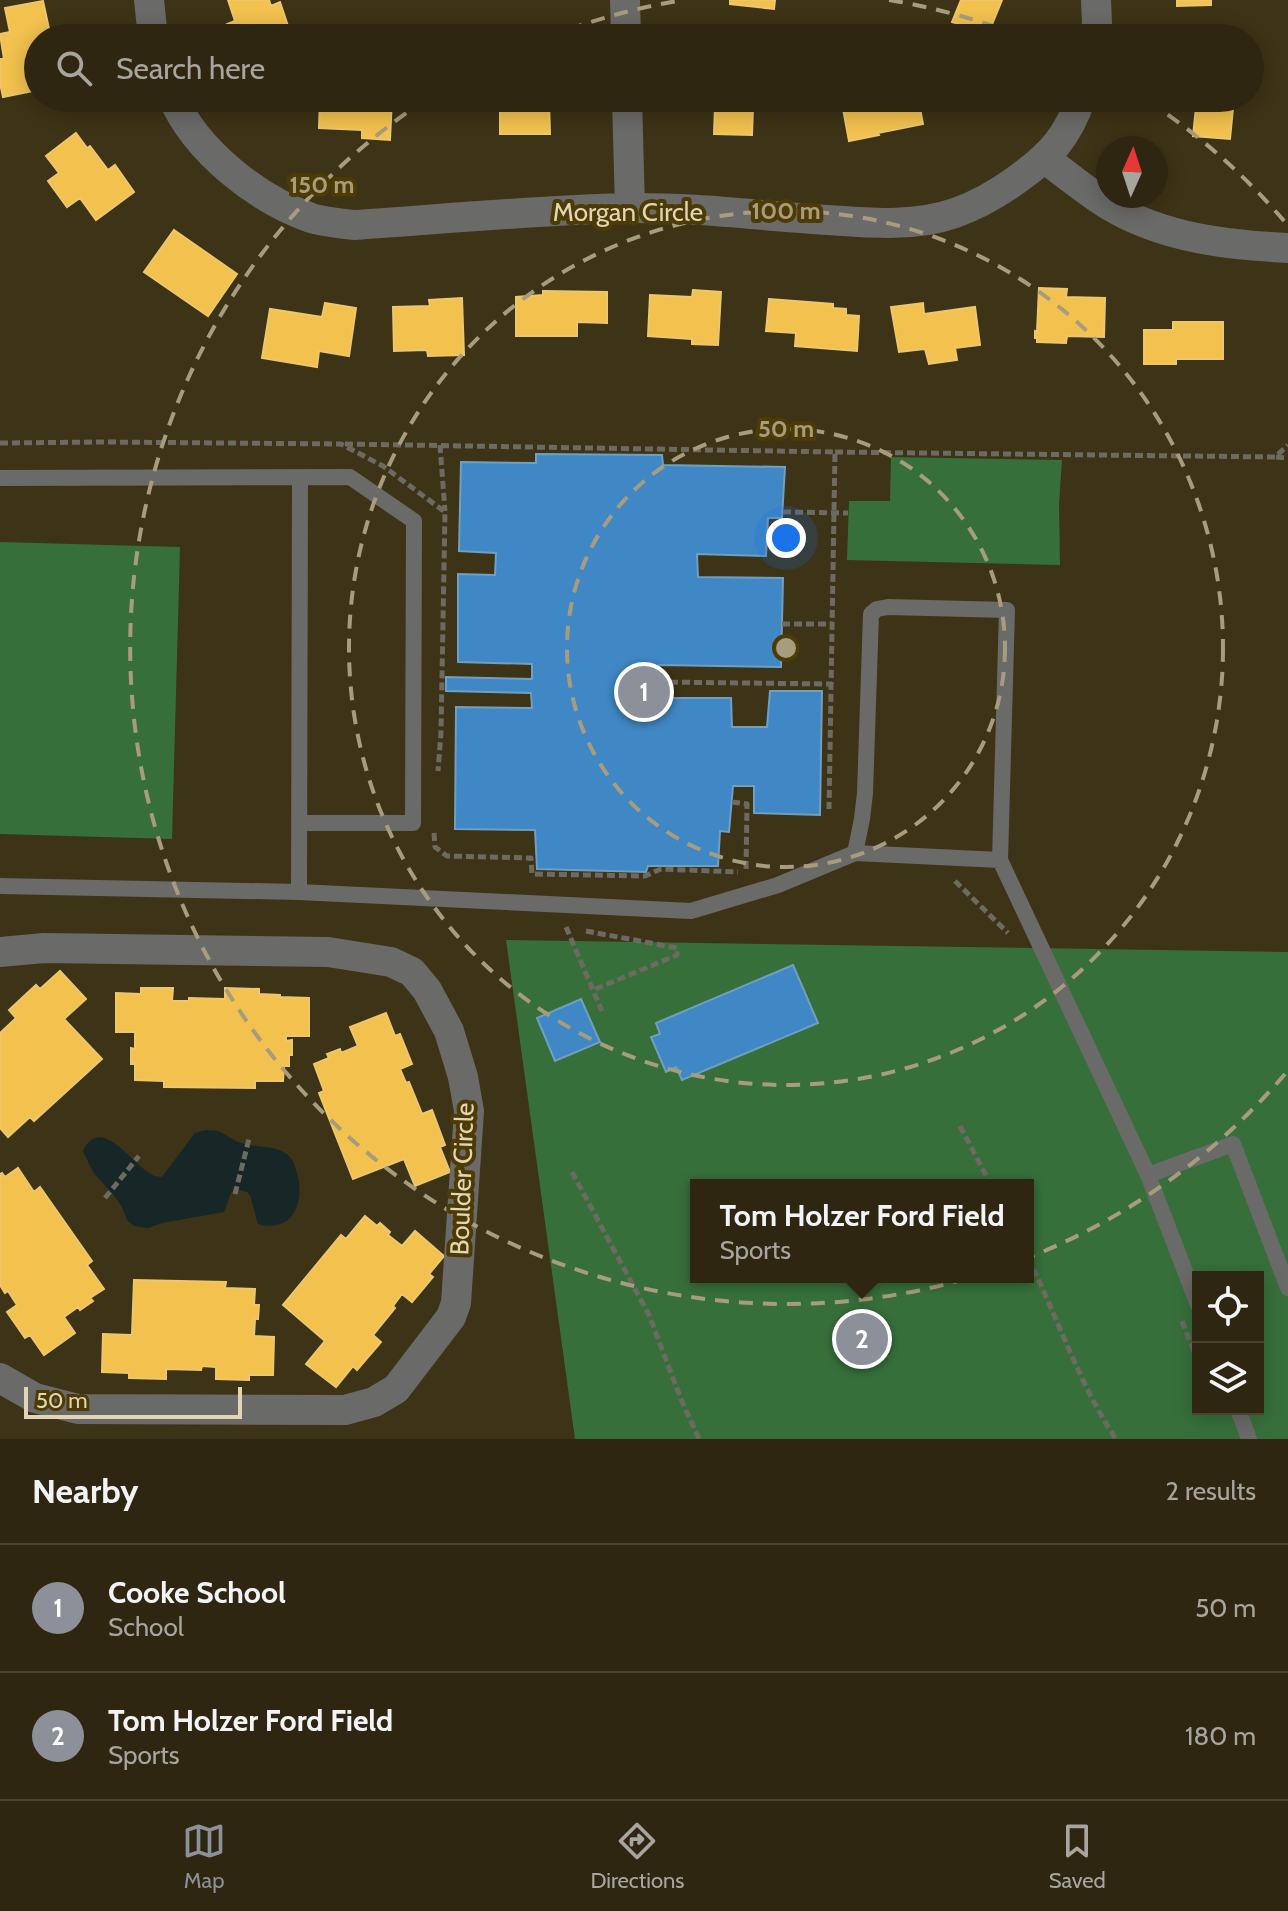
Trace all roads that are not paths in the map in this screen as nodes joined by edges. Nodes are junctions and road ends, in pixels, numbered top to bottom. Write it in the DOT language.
graph roads {
  1 [pos="149,0"];
  2 [pos="625,0"];
  3 [pos="1096,0"];
  4 [pos="152,24"];
  5 [pos="626,24"];
  6 [pos="1097,24"];
  7 [pos="181,112"];
  8 [pos="627,112"];
  9 [pos="1076,112"];
  10 [pos="1045,159"];
  11 [pos="630,208"];
  12 [pos="1288,248"];
  13 [pos="0,478"];
  14 [pos="300,479"];
  15 [pos="299,823"];
  16 [pos="855,853"];
  17 [pos="1000,860"];
  18 [pos="0,886"];
  19 [pos="299,892"];
  20 [pos="0,952"];
  21 [pos="1148,1175"];
  22 [pos="1288,1288"];
  23 [pos="1192,1289"];
  24 [pos="0,1378"];
  25 [pos="1240,1415"];
  26 [pos="1249,1439"];
  1 -- 4 [label="street"];
  2 -- 5 [label="street"];
  3 -- 6 [label="street"];
  7 -- 11 [label="street, Morgan Circle"];
  8 -- 11 [label="street"];
  9 -- 10 [label="street, Morgan Circle"];
  10 -- 11 [label="street, Morgan Circle"];
  10 -- 12 [label="street"];
  13 -- 14 [label="lane"];
  14 -- 15 [label="lane"];
  14 -- 15 [label="lane"];
  15 -- 19 [label="lane"];
  16 -- 17 [label="lane"];
  16 -- 17 [label="lane"];
  16 -- 19 [label="lane"];
  17 -- 21 [label="lane"];
  18 -- 19 [label="lane"];
  20 -- 24 [label="street, Boulder Circle"];
  21 -- 22 [label="lane"];
  21 -- 23 [label="lane"];
  25 -- 26 [label="lane"];
}
